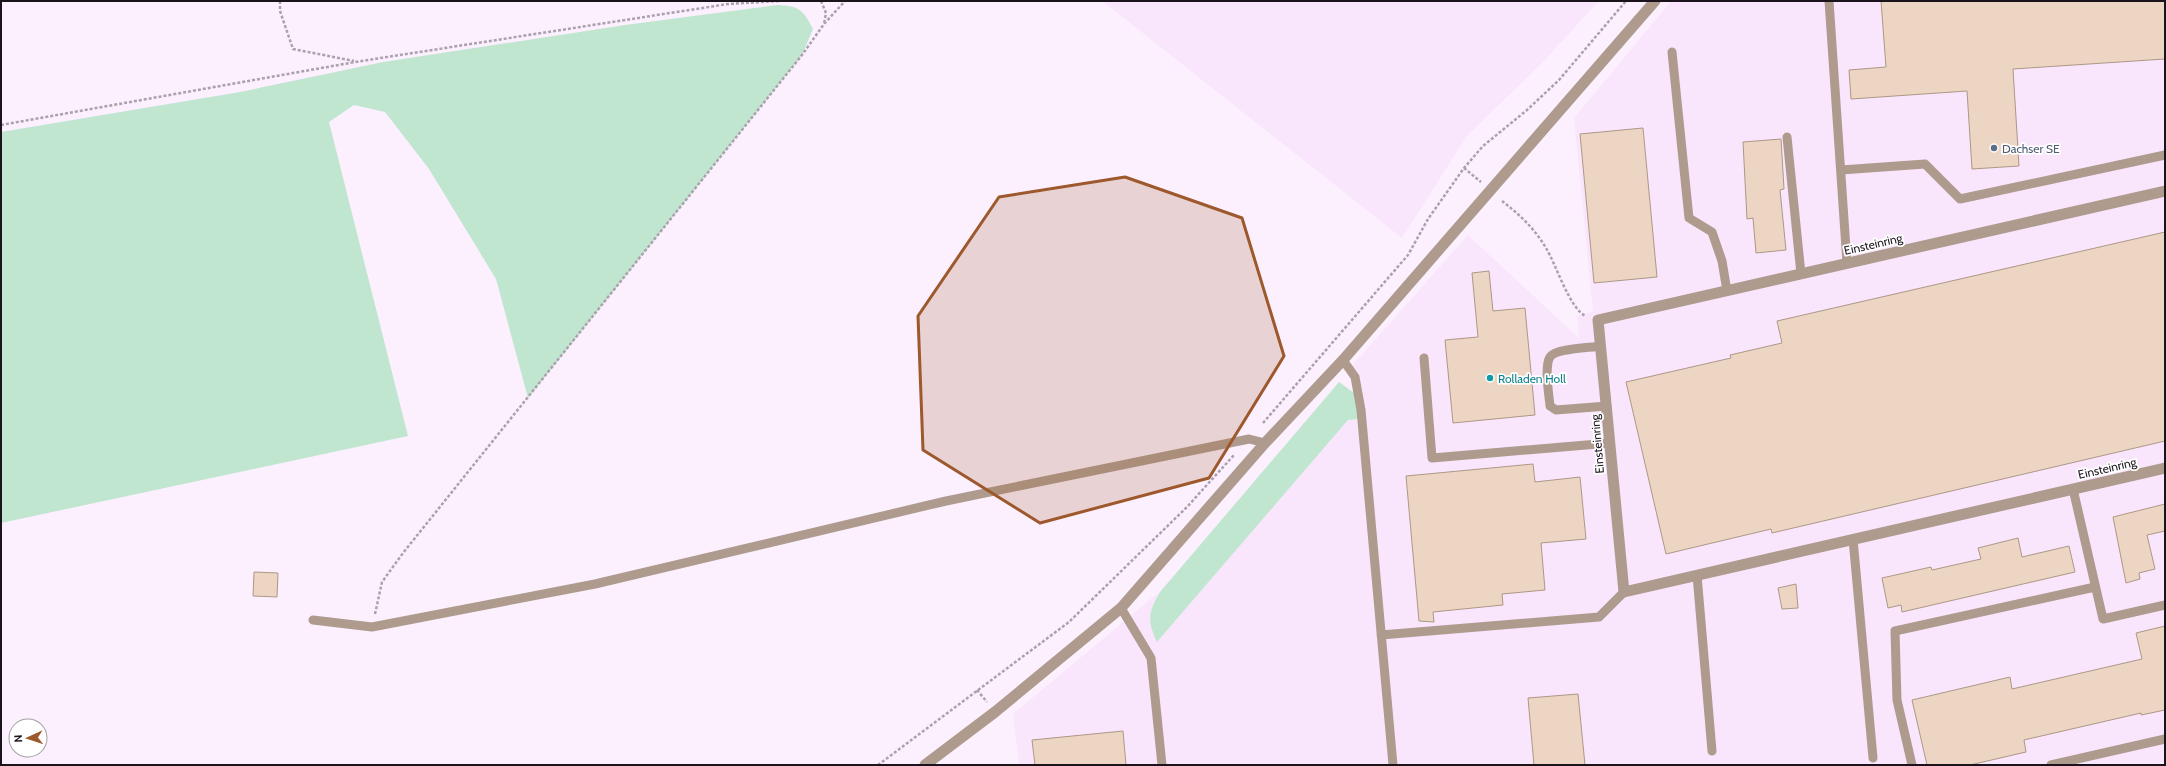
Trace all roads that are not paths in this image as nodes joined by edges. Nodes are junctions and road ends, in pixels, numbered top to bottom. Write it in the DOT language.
graph roads {
  1 [pos="1654,1"];
  2 [pos="1830,1"];
  3 [pos="1672,52"];
  4 [pos="1787,138"];
  5 [pos="2165,155"];
  6 [pos="1841,170"];
  7 [pos="2165,191"];
  8 [pos="1847,263"];
  9 [pos="1801,274"];
  10 [pos="1727,291"];
  11 [pos="1601,346"];
  12 [pos="1424,358"];
  13 [pos="1343,360"];
  14 [pos="1607,406"];
  15 [pos="1265,443"];
  16 [pos="1610,443"];
  17 [pos="2165,468"];
  18 [pos="2073,489"];
  19 [pos="1853,539"];
  20 [pos="1697,575"];
  21 [pos="2095,587"];
  22 [pos="1624,592"];
  23 [pos="2165,605"];
  24 [pos="1121,608"];
  25 [pos="313,620"];
  26 [pos="1382,635"];
  27 [pos="2165,739"];
  28 [pos="1712,751"];
  29 [pos="1873,758"];
  30 [pos="925,765"];
  31 [pos="1162,765"];
  32 [pos="1394,765"];
  33 [pos="1912,765"];
  34 [pos="2051,765"];
  1 -- 13 [label="street"];
  2 -- 6 [label="lane"];
  3 -- 10 [label="lane"];
  4 -- 9 [label="lane"];
  5 -- 6 [label="lane"];
  6 -- 8 [label="lane"];
  7 -- 8 [label="street, Einsteinring"];
  8 -- 9 [label="street, Einsteinring"];
  9 -- 10 [label="street, Einsteinring"];
  10 -- 11 [label="street, Einsteinring"];
  11 -- 14 [label="street, Einsteinring"];
  11 -- 14 [label="lane"];
  12 -- 16 [label="lane"];
  13 -- 15 [label="street"];
  13 -- 26 [label="lane"];
  14 -- 16 [label="street, Einsteinring"];
  15 -- 24 [label="street"];
  15 -- 25 [label="lane"];
  16 -- 22 [label="street, Einsteinring"];
  17 -- 18 [label="street, Einsteinring"];
  18 -- 19 [label="street, Einsteinring"];
  18 -- 21 [label="lane"];
  19 -- 20 [label="street, Einsteinring"];
  19 -- 29 [label="lane"];
  20 -- 22 [label="street, Einsteinring"];
  20 -- 28 [label="lane"];
  21 -- 23 [label="lane"];
  21 -- 33 [label="lane"];
  22 -- 26 [label="lane"];
  24 -- 30 [label="street"];
  24 -- 31 [label="lane"];
  26 -- 32 [label="lane"];
  27 -- 34 [label="lane"];
}
